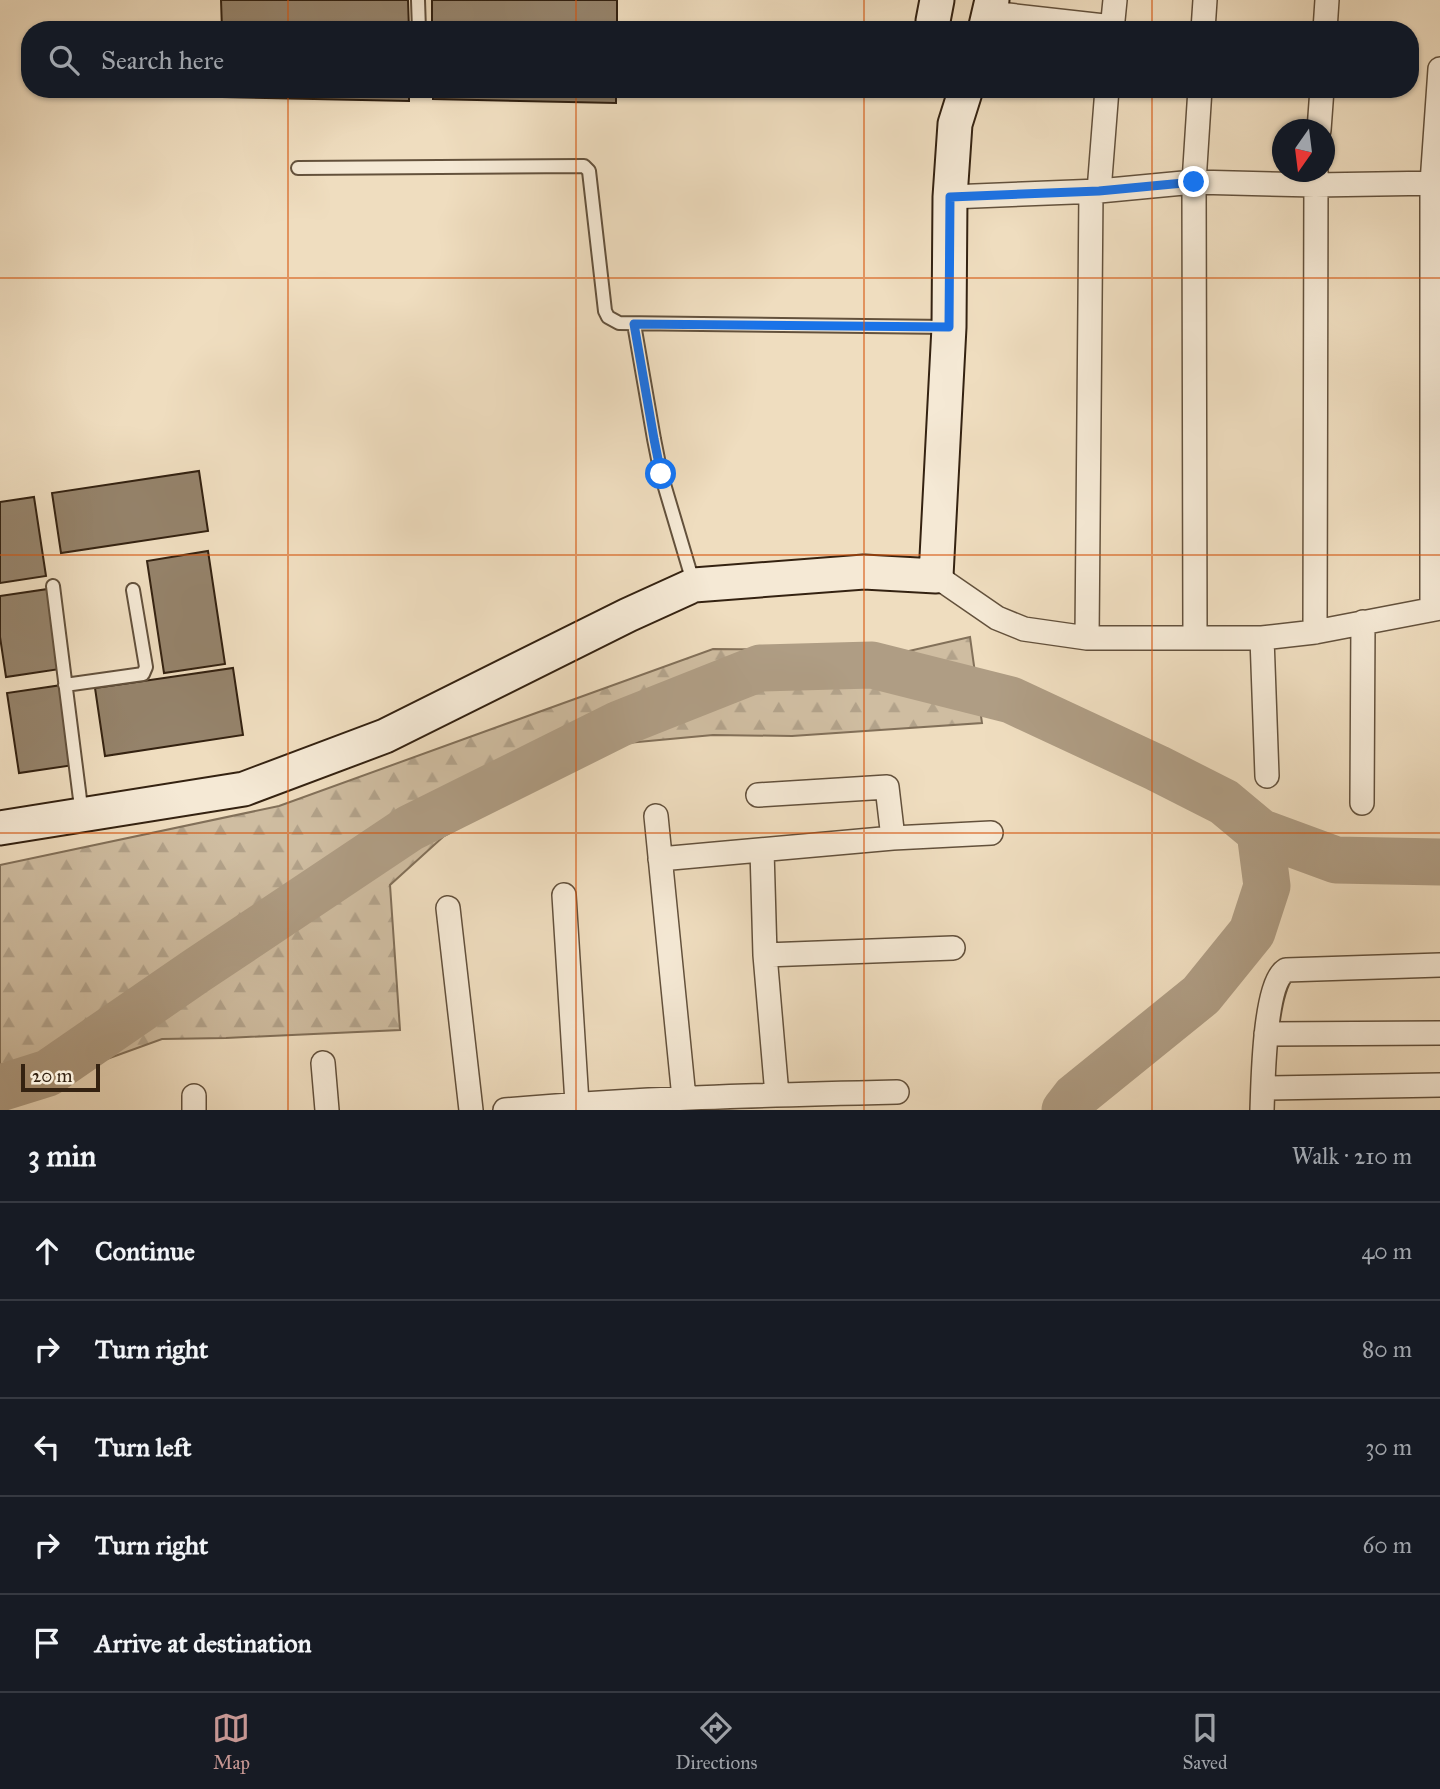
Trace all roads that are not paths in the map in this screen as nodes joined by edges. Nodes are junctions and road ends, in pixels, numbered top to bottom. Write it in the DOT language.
graph roads {
  1 [pos="418,0"];
  2 [pos="937,0"];
  3 [pos="1115,0"];
  4 [pos="1205,0"];
  5 [pos="1327,0"];
  6 [pos="989,14"];
  7 [pos="419,21"];
  8 [pos="933,21"];
  9 [pos="1046,21"];
  10 [pos="1113,21"];
  11 [pos="1204,21"];
  12 [pos="1326,21"];
  13 [pos="1440,69"];
  14 [pos="949,98"];
  15 [pos="963,98"];
  16 [pos="1106,98"];
  17 [pos="1199,98"];
  18 [pos="1321,98"];
  19 [pos="1320,119"];
  20 [pos="955,124"];
  21 [pos="299,168"];
  22 [pos="1272,179"];
  23 [pos="1335,179"];
  24 [pos="1194,182"];
  25 [pos="1316,182"];
  26 [pos="1436,183"];
  27 [pos="1095,191"];
  28 [pos="950,197"];
  29 [pos="634,324"];
  30 [pos="949,327"];
  31 [pos="936,576"];
  32 [pos="694,585"];
  33 [pos="53,586"];
  34 [pos="133,590"];
  35 [pos="1436,608"];
  36 [pos="1363,622"];
  37 [pos="1315,632"];
  38 [pos="1087,638"];
  39 [pos="1195,638"];
  40 [pos="1262,638"];
  41 [pos="65,685"];
  42 [pos="1266,776"];
  43 [pos="758,795"];
  44 [pos="1362,803"];
  45 [pos="82,815"];
  46 [pos="656,816"];
  47 [pos="0,828"];
  48 [pos="991,833"];
  49 [pos="893,838"];
  50 [pos="762,849"];
  51 [pos="660,859"];
  52 [pos="564,895"];
  53 [pos="448,908"];
  54 [pos="953,948"];
  55 [pos="765,955"];
  56 [pos="1440,965"];
  57 [pos="1440,1032"];
  58 [pos="1266,1034"];
  59 [pos="323,1063"];
  60 [pos="1440,1085"];
  61 [pos="897,1092"];
  62 [pos="777,1095"];
  63 [pos="684,1098"];
  64 [pos="1262,1099"];
  65 [pos="577,1103"];
  66 [pos="327,1110"];
  67 [pos="471,1110"];
  68 [pos="505,1110"];
  1 -- 7 [label="lane"];
  2 -- 8 [label="street"];
  3 -- 10 [label="street"];
  4 -- 11 [label="street"];
  5 -- 12 [label="street"];
  6 -- 9 [label="street"];
  13 -- 26 [label="street"];
  14 -- 20 [label="street"];
  15 -- 20 [label="street"];
  16 -- 27 [label="street"];
  17 -- 24 [label="street"];
  18 -- 19 [label="street"];
  20 -- 28 [label="street"];
  21 -- 29 [label="lane"];
  22 -- 24 [label="street"];
  23 -- 26 [label="street"];
  24 -- 27 [label="street"];
  24 -- 39 [label="street"];
  25 -- 37 [label="street"];
  26 -- 35 [label="street"];
  27 -- 28 [label="street"];
  27 -- 38 [label="street"];
  28 -- 30 [label="street"];
  29 -- 30 [label="lane"];
  29 -- 32 [label="lane"];
  30 -- 31 [label="street"];
  31 -- 32 [label="street"];
  31 -- 38 [label="street"];
  32 -- 45 [label="street"];
  33 -- 41 [label="lane"];
  34 -- 41 [label="lane"];
  35 -- 36 [label="street"];
  36 -- 37 [label="street"];
  36 -- 44 [label="street"];
  37 -- 40 [label="street"];
  38 -- 39 [label="street"];
  39 -- 40 [label="street"];
  40 -- 42 [label="street"];
  41 -- 45 [label="lane"];
  43 -- 49 [label="street"];
  45 -- 47 [label="street"];
  46 -- 51 [label="street"];
  48 -- 49 [label="street"];
  49 -- 50 [label="street"];
  50 -- 51 [label="street"];
  50 -- 55 [label="street"];
  51 -- 63 [label="street"];
  52 -- 65 [label="street"];
  53 -- 67 [label="street"];
  54 -- 55 [label="street"];
  55 -- 62 [label="street"];
  56 -- 58 [label="street"];
  57 -- 58 [label="street"];
  58 -- 64 [label="street"];
  59 -- 66 [label="street"];
  60 -- 64 [label="street"];
  61 -- 62 [label="street"];
  62 -- 63 [label="street"];
  63 -- 65 [label="street"];
  65 -- 68 [label="street"];
}
